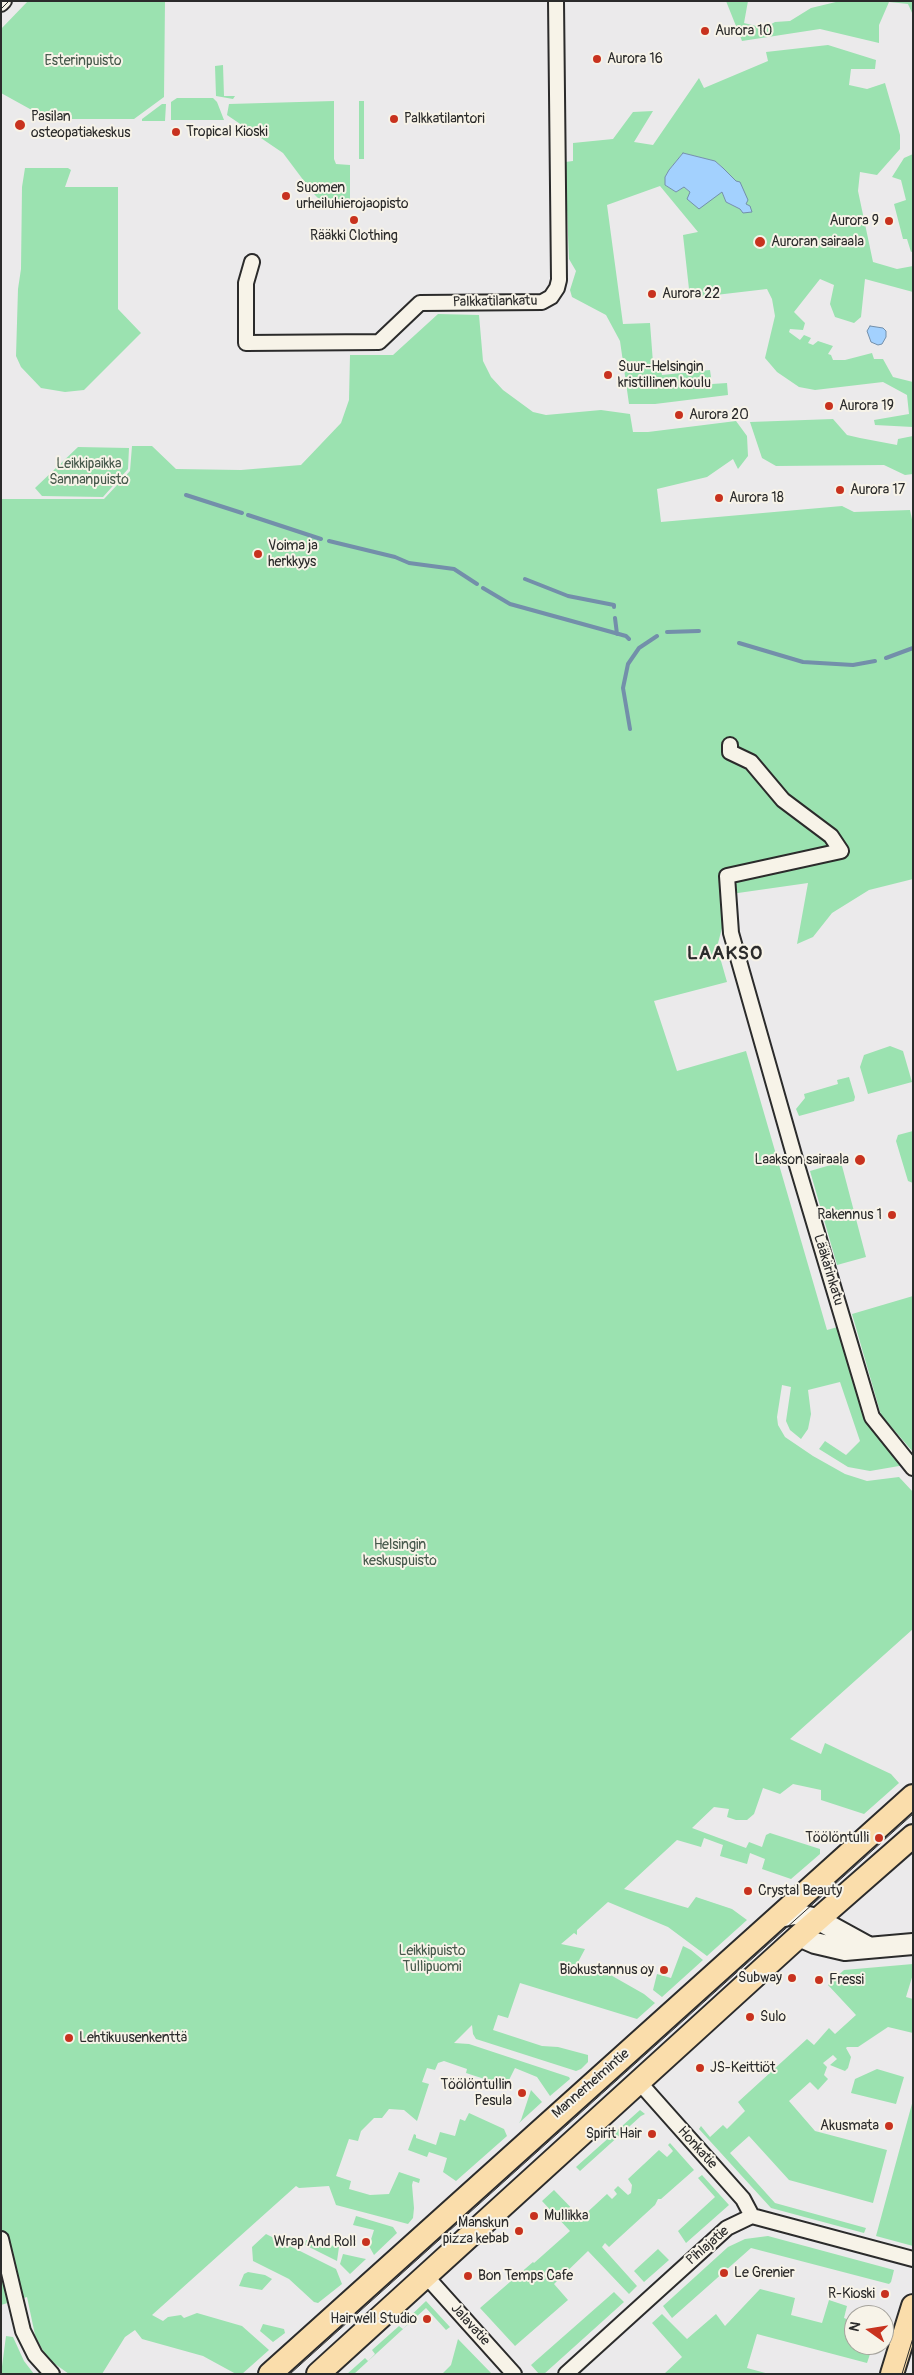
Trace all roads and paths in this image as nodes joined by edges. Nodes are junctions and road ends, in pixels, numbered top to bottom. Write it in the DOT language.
graph roads {
  1 [pos="4,1"];
  2 [pos="556,1"];
  3 [pos="1,4"];
  4 [pos="252,262"];
  5 [pos="730,745"];
  6 [pos="913,1468"];
  7 [pos="913,1796"];
  8 [pos="913,1836"];
  9 [pos="780,1917"];
  10 [pos="817,1919"];
  11 [pos="799,1936"];
  12 [pos="913,1944"];
  13 [pos="868,1947"];
  14 [pos="639,2082"];
  15 [pos="752,2216"];
  16 [pos="1,2239"];
  17 [pos="913,2259"];
  18 [pos="426,2276"];
  19 [pos="913,2306"];
  20 [pos="52,2374"];
  21 [pos="270,2374"];
  22 [pos="318,2374"];
  23 [pos="514,2374"];
  24 [pos="566,2374"];
  25 [pos="892,2374"];
  1 -- 3 [label="street"];
  2 -- 4 [label="street, Palkkatilankatu"];
  5 -- 6 [label="street, Lääkärinkatu"];
  7 -- 9 [label="main road, Mannerheimintie"];
  8 -- 10 [label="main road"];
  9 -- 10 [label="main road"];
  9 -- 21 [label="main road, Mannerheimintie"];
  10 -- 11 [label="main road"];
  10 -- 13 [label="main road"];
  11 -- 13 [label="main road"];
  11 -- 14 [label="main road"];
  12 -- 13 [label="main road"];
  14 -- 15 [label="street, Honkatie"];
  14 -- 18 [label="main road"];
  15 -- 17 [label="street"];
  15 -- 24 [label="street, Pihlajatie"];
  16 -- 20 [label="street"];
  18 -- 22 [label="main road"];
  18 -- 23 [label="street, Jalavatie"];
  19 -- 25 [label="main road"];
}
